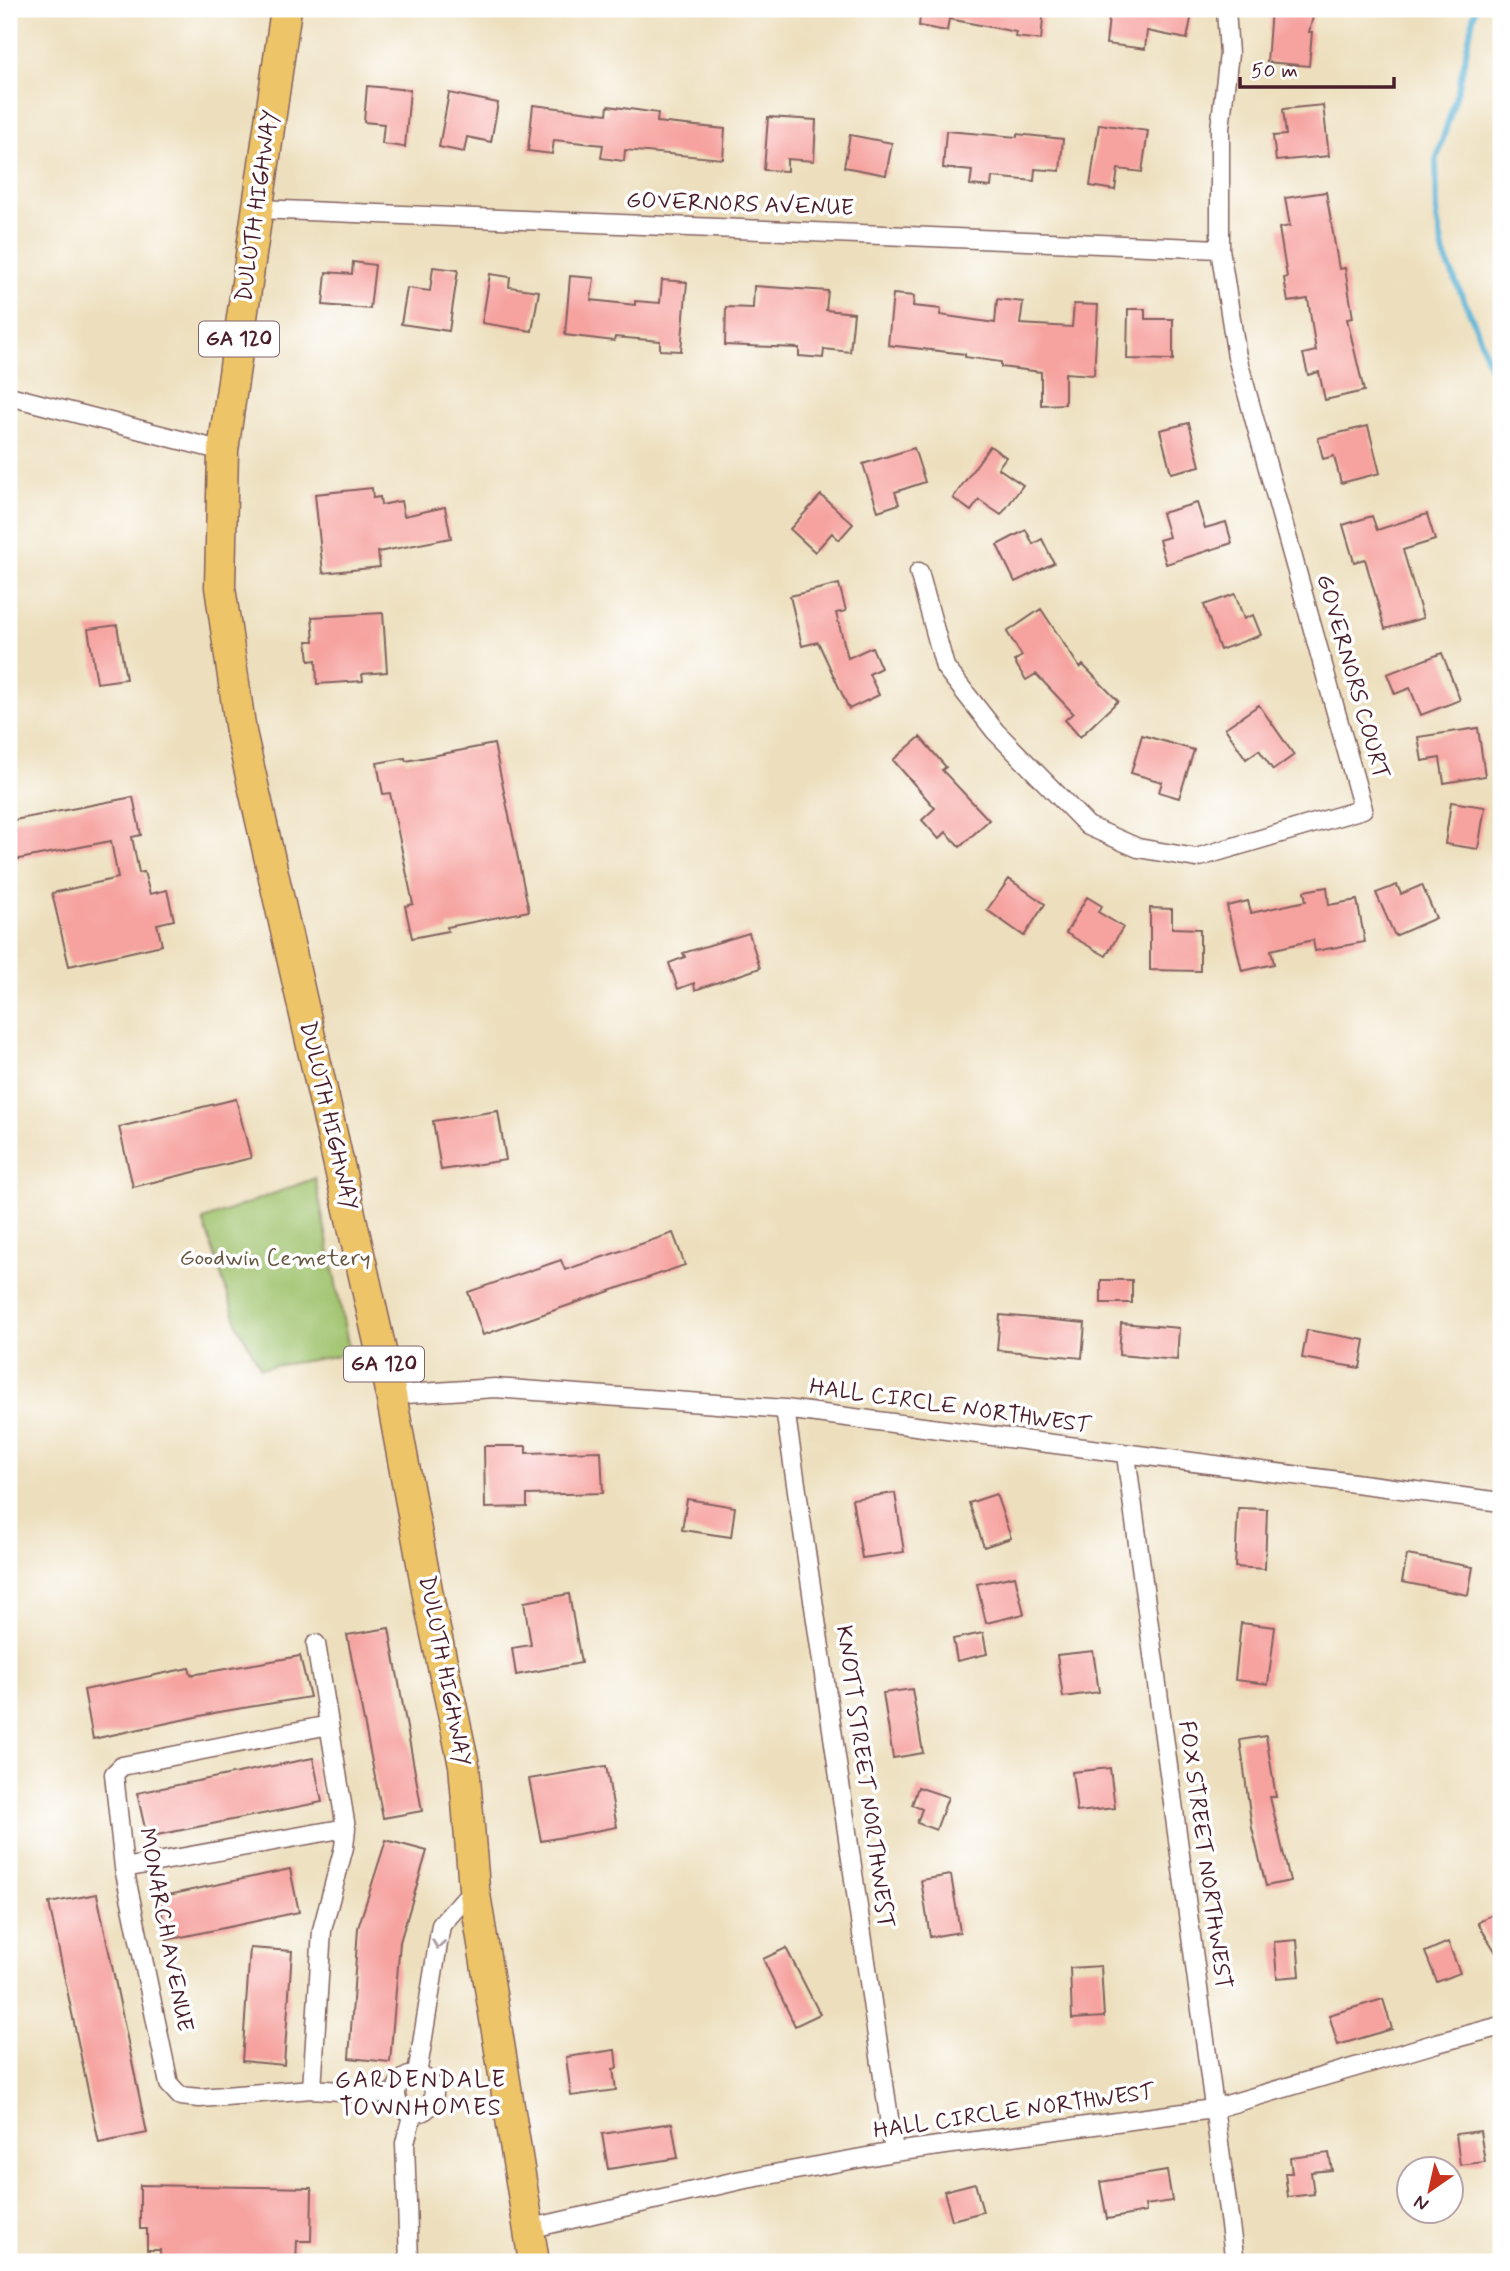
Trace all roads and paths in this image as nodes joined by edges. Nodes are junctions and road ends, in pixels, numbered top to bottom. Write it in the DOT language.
graph roads {
  1 [pos="286,9"];
  2 [pos="1226,9"];
  3 [pos="258,209"];
  4 [pos="1220,249"];
  5 [pos="9,396"];
  6 [pos="223,451"];
  7 [pos="919,572"];
  8 [pos="391,1395"];
  9 [pos="785,1409"];
  10 [pos="1126,1455"];
  11 [pos="1501,1502"];
  12 [pos="316,1644"];
  13 [pos="329,1726"];
  14 [pos="346,1828"];
  15 [pos="124,1868"];
  16 [pos="474,1888"];
  17 [pos="1501,2026"];
  18 [pos="417,2075"];
  19 [pos="312,2089"];
  20 [pos="396,2095"];
  21 [pos="1213,2109"];
  22 [pos="413,2112"];
  23 [pos="894,2152"];
  24 [pos="528,2229"];
  25 [pos="409,2262"];
  26 [pos="534,2262"];
  27 [pos="1235,2262"];
  1 -- 3 [label="main road, DULUTH HIGHWAY / GA 120"];
  2 -- 4 [label="street, GOVERNORS COURT"];
  3 -- 4 [label="street, GOVERNORS AVENUE"];
  3 -- 6 [label="main road, DULUTH HIGHWAY / GA 120"];
  4 -- 7 [label="street, GOVERNORS COURT"];
  5 -- 6 [label="street"];
  6 -- 8 [label="main road, DULUTH HIGHWAY / GA 120"];
  8 -- 9 [label="street, HALL CIRCLE NORTHWEST"];
  8 -- 16 [label="main road, DULUTH HIGHWAY / GA 120"];
  9 -- 10 [label="street, HALL CIRCLE NORTHWEST"];
  9 -- 23 [label="street, KNOTT STREET NORTHWEST"];
  10 -- 11 [label="street, HALL CIRCLE NORTHWEST"];
  10 -- 21 [label="street, FOX STREET NORTHWEST"];
  12 -- 13 [label="street"];
  13 -- 14 [label="street"];
  13 -- 15 [label="street, MONARCH AVENUE"];
  14 -- 15 [label="street"];
  14 -- 19 [label="street"];
  15 -- 19 [label="street, MONARCH AVENUE"];
  16 -- 18 [label="street, one-way"];
  16 -- 24 [label="main road, DULUTH HIGHWAY / GA 120"];
  17 -- 21 [label="street, HALL CIRCLE NORTHWEST"];
  18 -- 20 [label="street"];
  18 -- 22 [label="street"];
  19 -- 20 [label="street, MONARCH AVENUE"];
  20 -- 22 [label="street"];
  21 -- 23 [label="street, HALL CIRCLE NORTHWEST"];
  21 -- 27 [label="street, FOX STREET NORTHWEST"];
  22 -- 25 [label="street"];
  23 -- 24 [label="street, HALL CIRCLE NORTHWEST"];
  24 -- 26 [label="main road, DULUTH HIGHWAY / GA 120"];
}
